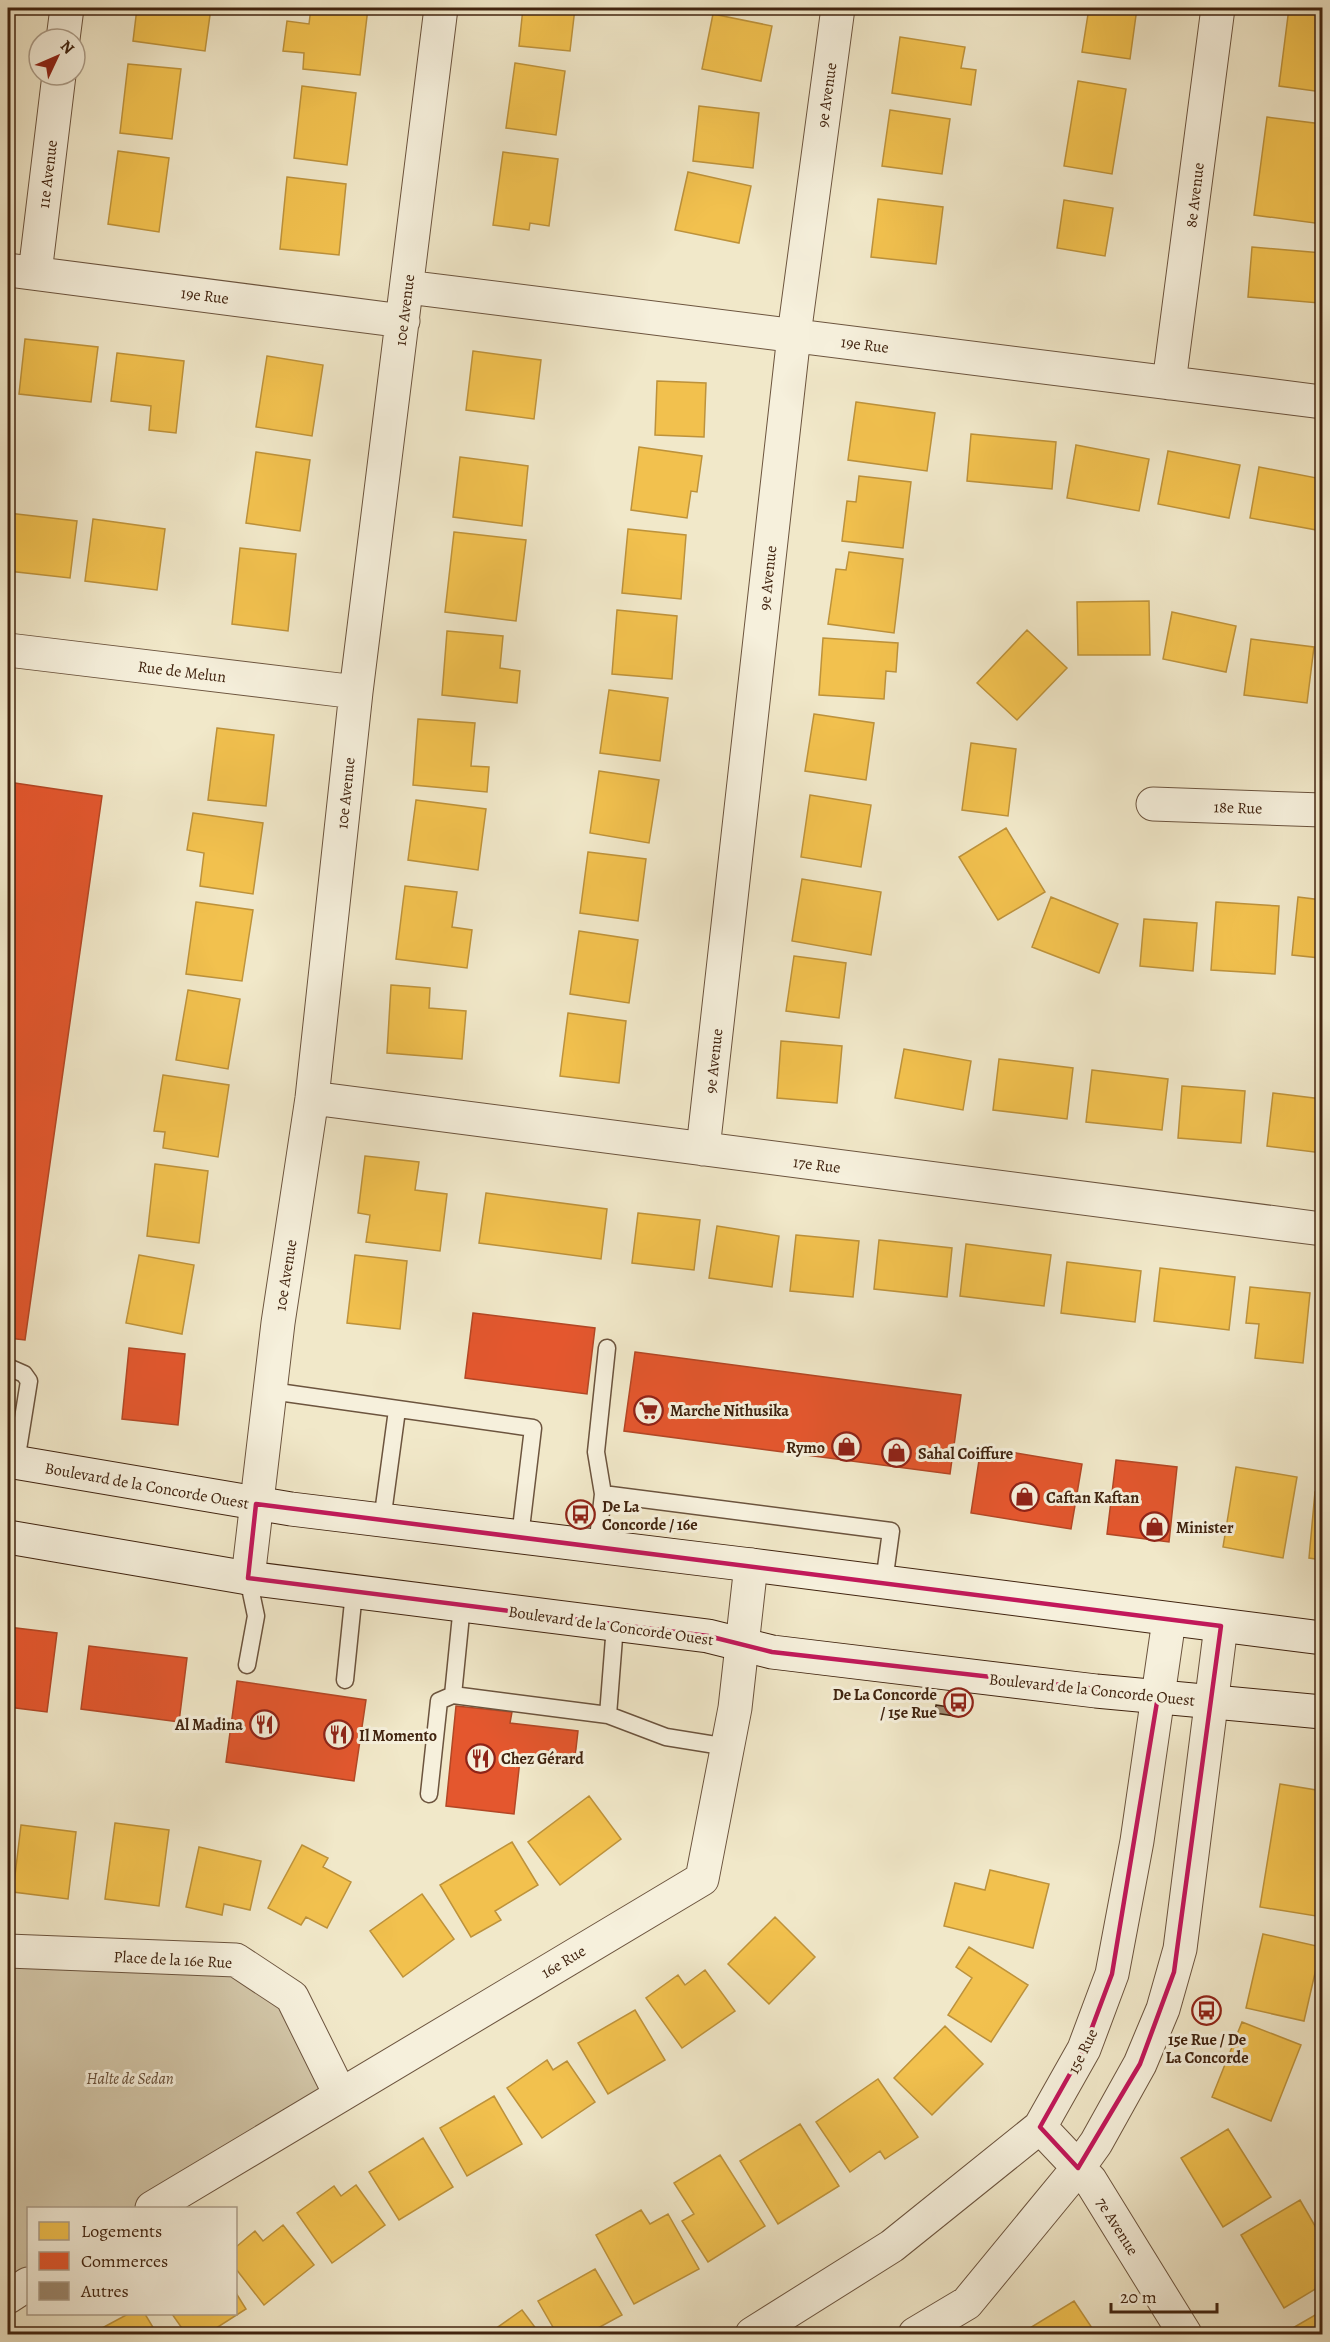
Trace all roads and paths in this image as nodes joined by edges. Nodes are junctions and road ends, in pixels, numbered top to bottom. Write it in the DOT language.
graph roads {
  1 [pos="67,8"];
  2 [pos="441,8"];
  3 [pos="838,8"];
  4 [pos="1218,8"];
  5 [pos="65,27"];
  6 [pos="57,87"];
  7 [pos="21,271"];
  8 [pos="407,287"];
  9 [pos="403,321"];
  10 [pos="794,335"];
  11 [pos="1169,383"];
  12 [pos="1323,402"];
  13 [pos="8,650"];
  14 [pos="356,692"];
  15 [pos="1153,804"];
  16 [pos="1323,810"];
  17 [pos="312,1098"];
  18 [pos="703,1149"];
  19 [pos="1323,1229"];
  20 [pos="608,1348"];
  21 [pos="8,1367"];
  22 [pos="271,1391"];
  23 [pos="397,1410"];
  24 [pos="12,1462"];
  25 [pos="603,1494"];
  26 [pos="256,1504"];
  27 [pos="382,1521"];
  28 [pos="8,1537"];
  29 [pos="520,1538"];
  30 [pos="597,1547"];
  31 [pos="751,1565"];
  32 [pos="248,1578"];
  33 [pos="884,1582"];
  34 [pos="354,1592"];
  35 [pos="462,1605"];
  36 [pos="1169,1620"];
  37 [pos="615,1625"];
  38 [pos="1221,1626"];
  39 [pos="1323,1638"];
  40 [pos="742,1645"];
  41 [pos="247,1665"];
  42 [pos="345,1680"];
  43 [pos="453,1695"];
  44 [pos="1158,1696"];
  45 [pos="1213,1702"];
  46 [pos="1323,1712"];
  47 [pos="608,1714"];
  48 [pos="728,1747"];
  49 [pos="429,1794"];
  50 [pos="8,1951"];
  51 [pos="340,2094"];
  52 [pos="1040,2127"];
  53 [pos="1078,2168"];
  54 [pos="154,2207"];
  55 [pos="27,2285"];
  56 [pos="8,2297"];
  57 [pos="752,2334"];
  58 [pos="915,2334"];
  59 [pos="1185,2334"];
  1 -- 5 [label="street"];
  2 -- 8 [label="street, 10e Avenue"];
  3 -- 10 [label="street, 9e Avenue"];
  4 -- 11 [label="street, 8e Avenue"];
  6 -- 7 [label="street, 11e Avenue"];
  7 -- 9 [label="street, 19e Rue"];
  8 -- 9 [label="street, 10e Avenue"];
  8 -- 10 [label="street, 19e Rue"];
  9 -- 14 [label="street, 10e Avenue"];
  10 -- 11 [label="street, 19e Rue"];
  10 -- 18 [label="street, 9e Avenue"];
  11 -- 12 [label="street, 19e Rue"];
  13 -- 14 [label="street, Rue de Melun"];
  14 -- 17 [label="street, 10e Avenue"];
  15 -- 16 [label="street, 18e Rue"];
  17 -- 18 [label="street, 17e Rue"];
  17 -- 22 [label="street, 10e Avenue"];
  18 -- 19 [label="street, 17e Rue"];
  20 -- 25 [label="lane"];
  21 -- 24 [label="lane"];
  22 -- 23 [label="lane"];
  22 -- 26 [label="street, 10e Avenue"];
  23 -- 27 [label="lane"];
  23 -- 29 [label="lane"];
  24 -- 26 [label="street, Boulevard de la Concorde Ouest"];
  25 -- 30 [label="lane"];
  25 -- 33 [label="lane"];
  26 -- 27 [label="street, Boulevard de la Concorde Ouest"];
  26 -- 32 [label="street, 10e Avenue"];
  27 -- 29 [label="street, Boulevard de la Concorde Ouest"];
  28 -- 32 [label="street, Boulevard de la Concorde Ouest"];
  29 -- 30 [label="street, Boulevard de la Concorde Ouest"];
  30 -- 31 [label="street, Boulevard de la Concorde Ouest"];
  31 -- 33 [label="street, Boulevard de la Concorde Ouest"];
  31 -- 40 [label="street, 16e Rue"];
  32 -- 34 [label="street, Boulevard de la Concorde Ouest"];
  32 -- 41 [label="lane"];
  33 -- 36 [label="street, Boulevard de la Concorde Ouest"];
  34 -- 35 [label="street, Boulevard de la Concorde Ouest"];
  34 -- 42 [label="lane"];
  35 -- 37 [label="street, Boulevard de la Concorde Ouest"];
  35 -- 43 [label="lane"];
  36 -- 38 [label="street, Boulevard de la Concorde Ouest"];
  36 -- 44 [label="street, 15e Rue"];
  37 -- 40 [label="street, Boulevard de la Concorde Ouest"];
  37 -- 47 [label="lane"];
  38 -- 39 [label="street, Boulevard de la Concorde Ouest"];
  38 -- 45 [label="street"];
  40 -- 44 [label="street, Boulevard de la Concorde Ouest"];
  40 -- 48 [label="street, 16e Rue"];
  43 -- 47 [label="lane"];
  43 -- 49 [label="lane"];
  44 -- 45 [label="street, Boulevard de la Concorde Ouest"];
  44 -- 52 [label="street, 15e Rue"];
  45 -- 46 [label="street, Boulevard de la Concorde Ouest"];
  45 -- 53 [label="street"];
  47 -- 48 [label="lane"];
  48 -- 51 [label="street, 16e Rue"];
  50 -- 51 [label="street, Place de la 16e Rue"];
  51 -- 54 [label="street, 16e Rue"];
  52 -- 53 [label="street, 7e Avenue"];
  52 -- 57 [label="street, 15e Rue"];
  53 -- 58 [label="street"];
  53 -- 59 [label="street, 7e Avenue"];
  55 -- 56 [label="street"];
}
